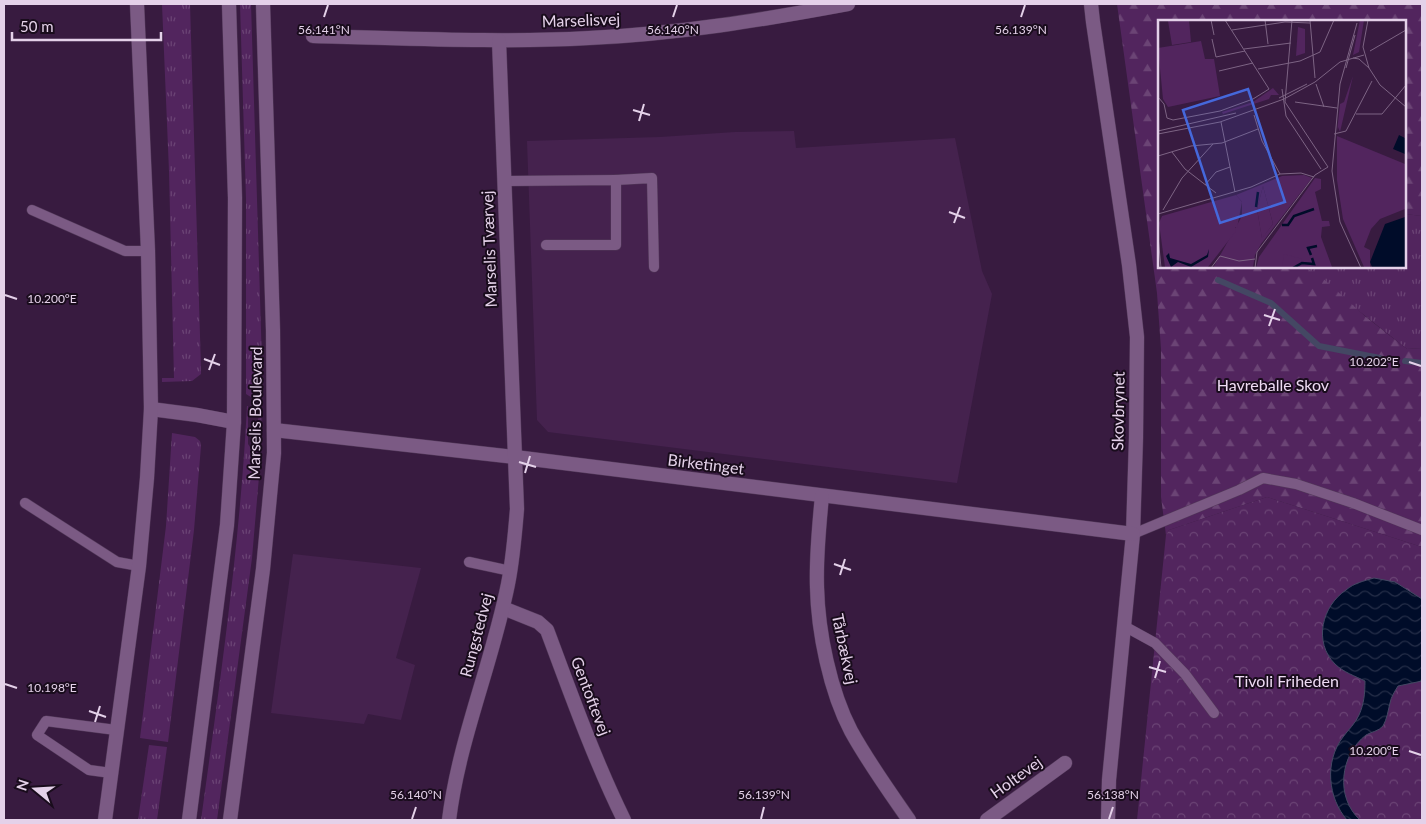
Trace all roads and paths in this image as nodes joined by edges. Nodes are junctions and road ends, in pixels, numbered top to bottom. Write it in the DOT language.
graph roads {
  1 [pos="137,4"];
  2 [pos="229,4"];
  3 [pos="263,4"];
  4 [pos="848,4"];
  5 [pos="1091,4"];
  6 [pos="313,36"];
  7 [pos="499,40"];
  8 [pos="616,180"];
  9 [pos="504,181"];
  10 [pos="32,210"];
  11 [pos="546,245"];
  12 [pos="148,251"];
  13 [pos="654,267"];
  14 [pos="151,409"];
  15 [pos="234,422"];
  16 [pos="274,430"];
  17 [pos="515,457"];
  18 [pos="822,496"];
  19 [pos="25,502"];
  20 [pos="1422,530"];
  21 [pos="1133,534"];
  22 [pos="469,562"];
  23 [pos="139,566"];
  24 [pos="511,571"];
  25 [pos="503,608"];
  26 [pos="1124,626"];
  27 [pos="1214,713"];
  28 [pos="116,730"];
  29 [pos="1065,763"];
  30 [pos="111,773"];
  31 [pos="105,820"];
  32 [pos="188,820"];
  33 [pos="230,820"];
  34 [pos="449,820"];
  35 [pos="624,820"];
  36 [pos="909,820"];
  37 [pos="986,820"];
  38 [pos="1108,820"];
  1 -- 12 [label="street"];
  2 -- 15 [label="street, Marselis Boulevard"];
  3 -- 16 [label="street, Marselis Boulevard"];
  4 -- 7 [label="street, Marselisvej"];
  5 -- 21 [label="street, Skovbrynet"];
  6 -- 7 [label="street, Marselisvej"];
  7 -- 9 [label="street, Marselis Tværvej"];
  8 -- 9 [label="lane"];
  8 -- 11 [label="lane"];
  8 -- 13 [label="lane"];
  9 -- 17 [label="street, Marselis Tværvej"];
  10 -- 12 [label="lane"];
  12 -- 14 [label="street"];
  14 -- 15 [label="street, Marselis Boulevard"];
  14 -- 23 [label="street"];
  15 -- 32 [label="street, Marselis Boulevard"];
  16 -- 17 [label="street, Birketinget"];
  16 -- 33 [label="street, Marselis Boulevard"];
  17 -- 18 [label="street, Birketinget"];
  17 -- 24 [label="street, Rungstedvej"];
  18 -- 21 [label="street, Birketinget"];
  18 -- 36 [label="street, Tårbækvej"];
  19 -- 23 [label="lane"];
  20 -- 21 [label="lane"];
  21 -- 26 [label="street, Skovbrynet"];
  22 -- 24 [label="lane"];
  23 -- 28 [label="street"];
  24 -- 25 [label="street, Rungstedvej"];
  25 -- 34 [label="street, Rungstedvej"];
  25 -- 35 [label="street, Gentoftevej"];
  26 -- 27 [label="lane"];
  26 -- 38 [label="street, Skovbrynet"];
  28 -- 30 [label="street"];
  28 -- 30 [label="lane"];
  29 -- 37 [label="street, Holtevej"];
  30 -- 31 [label="street"];
}
